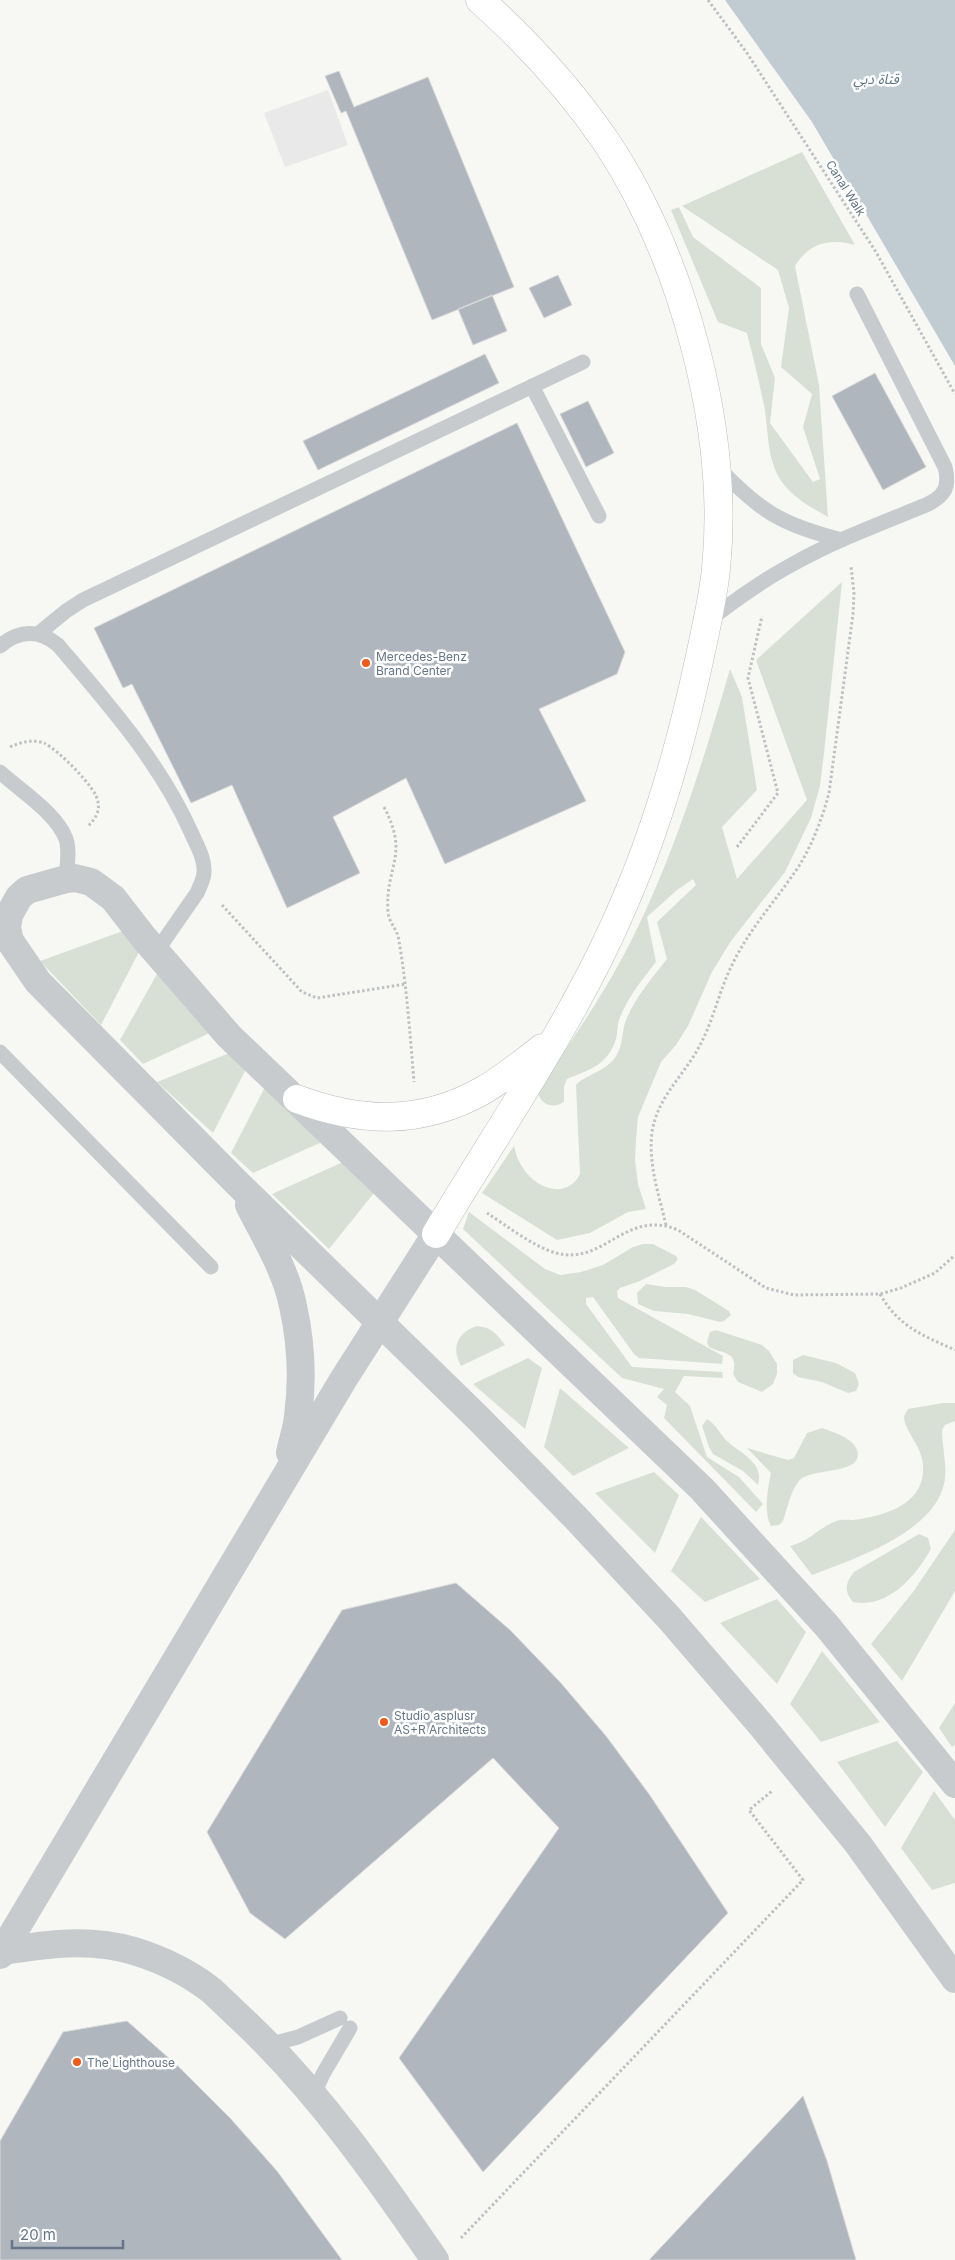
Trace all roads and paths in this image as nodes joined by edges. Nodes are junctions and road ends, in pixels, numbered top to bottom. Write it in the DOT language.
graph roads {
  1 [pos="480,0"];
  2 [pos="708,0"];
  3 [pos="857,294"];
  4 [pos="583,362"];
  5 [pos="532,386"];
  6 [pos="955,394"];
  7 [pos="716,465"];
  8 [pos="599,516"];
  9 [pos="842,540"];
  10 [pos="771,576"];
  11 [pos="707,621"];
  12 [pos="38,634"];
  13 [pos="0,646"];
  14 [pos="9,748"];
  15 [pos="0,772"];
  16 [pos="384,808"];
  17 [pos="737,847"];
  18 [pos="68,848"];
  19 [pos="66,879"];
  20 [pos="202,883"];
  21 [pos="4,913"];
  22 [pos="156,952"];
  23 [pos="406,984"];
  24 [pos="553,1040"];
  25 [pos="0,1052"];
  26 [pos="297,1098"];
  27 [pos="417,1115"];
  28 [pos="238,1184"];
  29 [pos="458,1196"];
  30 [pos="666,1225"];
  31 [pos="436,1234"];
  32 [pos="955,1255"];
  33 [pos="211,1267"];
  34 [pos="880,1294"];
  35 [pos="379,1322"];
  36 [pos="955,1350"];
  37 [pos="286,1475"];
  38 [pos="797,1769"];
  39 [pos="955,1784"];
  40 [pos="1,1953"];
  41 [pos="955,1979"];
  42 [pos="268,2045"];
  43 [pos="314,2094"];
  44 [pos="460,2238"];
  45 [pos="435,2260"];
  1 -- 7 [label="highway"];
  2 -- 6 [label="path, Canal Walk"];
  3 -- 9 [label="lane"];
  4 -- 5 [label="lane"];
  5 -- 8 [label="lane"];
  5 -- 12 [label="lane"];
  7 -- 9 [label="lane"];
  7 -- 11 [label="highway"];
  9 -- 10 [label="lane"];
  9 -- 30 [label="path"];
  10 -- 11 [label="lane"];
  10 -- 17 [label="path"];
  11 -- 24 [label="highway"];
  12 -- 13 [label="lane"];
  12 -- 20 [label="lane"];
  14 -- 18 [label="path"];
  15 -- 18 [label="lane"];
  16 -- 23 [label="path"];
  18 -- 19 [label="lane"];
  19 -- 21 [label="street"];
  19 -- 22 [label="street"];
  20 -- 22 [label="lane"];
  20 -- 23 [label="path"];
  21 -- 28 [label="street"];
  22 -- 26 [label="street"];
  23 -- 27 [label="path"];
  24 -- 27 [label="highway"];
  24 -- 29 [label="highway"];
  25 -- 33 [label="lane"];
  26 -- 27 [label="highway"];
  26 -- 31 [label="street"];
  28 -- 35 [label="street"];
  28 -- 37 [label="street"];
  29 -- 30 [label="path"];
  29 -- 31 [label="highway"];
  30 -- 34 [label="path"];
  31 -- 35 [label="street"];
  31 -- 39 [label="street"];
  32 -- 34 [label="path"];
  34 -- 36 [label="path"];
  35 -- 37 [label="street"];
  35 -- 38 [label="street"];
  37 -- 40 [label="street"];
  38 -- 41 [label="street"];
  38 -- 44 [label="path"];
  40 -- 42 [label="street"];
  42 -- 43 [label="street"];
  42 -- 43 [label="lane"];
  43 -- 45 [label="street"];
}
